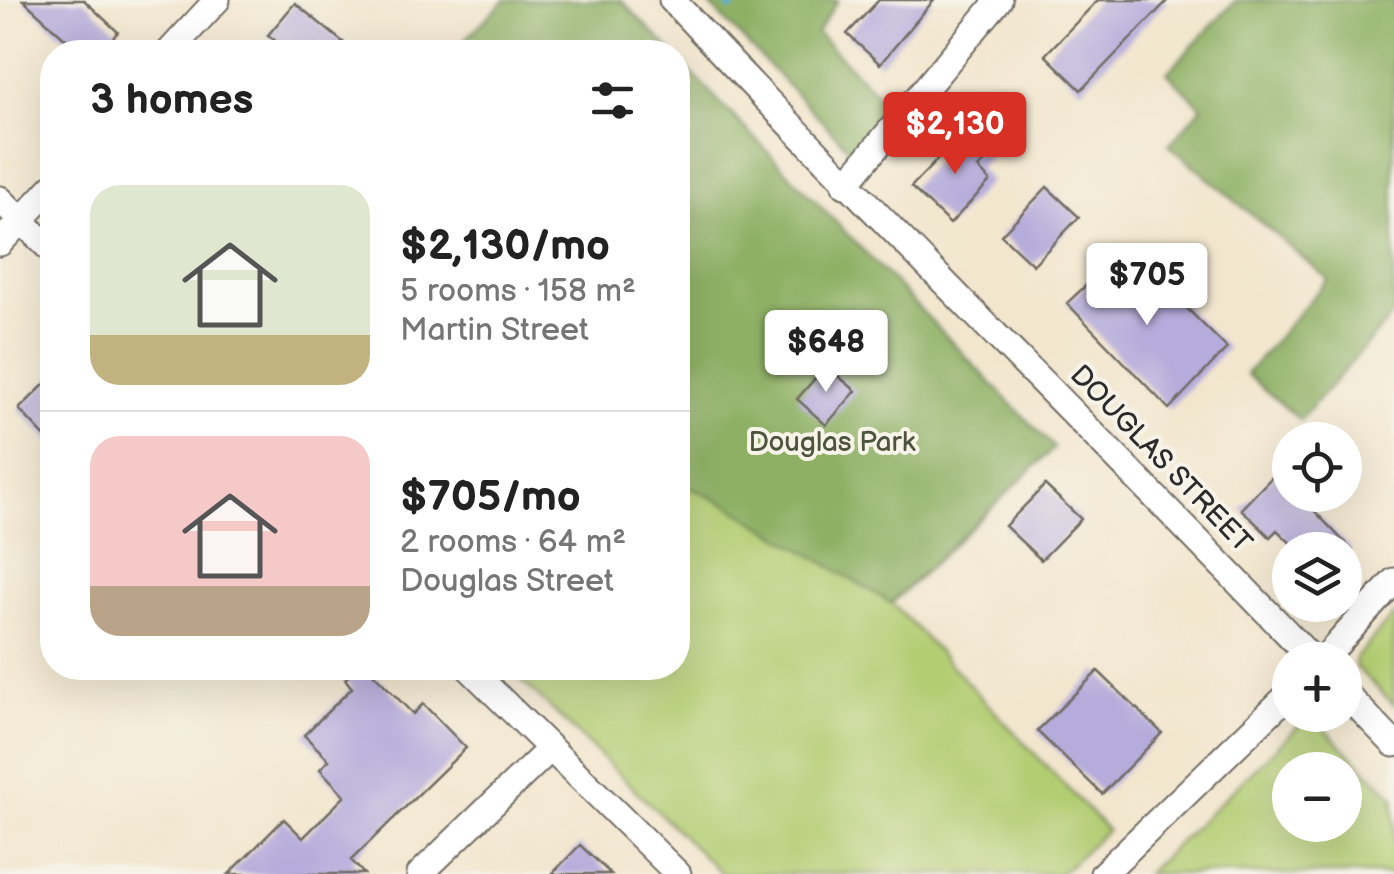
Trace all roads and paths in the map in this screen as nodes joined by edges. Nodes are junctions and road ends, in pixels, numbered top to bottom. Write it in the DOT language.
graph roads {
  1 [pos="217,0"];
  2 [pos="672,0"];
  3 [pos="1000,0"];
  4 [pos="181,40"];
  5 [pos="846,185"];
  6 [pos="0,199"];
  7 [pos="40,201"];
  8 [pos="23,221"];
  9 [pos="40,239"];
  10 [pos="0,243"];
  11 [pos="1394,580"];
  12 [pos="1296,642"];
  13 [pos="1339,642"];
  14 [pos="481,680"];
  15 [pos="1272,710"];
  16 [pos="1362,711"];
  17 [pos="1394,744"];
  18 [pos="550,750"];
  19 [pos="420,874"];
  20 [pos="678,874"];
  21 [pos="1103,874"];
  1 -- 4 [label="street"];
  2 -- 5 [label="street, DOUGLAS STREET"];
  3 -- 5 [label="street"];
  5 -- 12 [label="street, DOUGLAS STREET"];
  6 -- 8 [label="street"];
  7 -- 8 [label="street"];
  8 -- 9 [label="street"];
  8 -- 10 [label="street"];
  11 -- 13 [label="street"];
  14 -- 18 [label="street"];
  15 -- 21 [label="street"];
  16 -- 17 [label="street"];
  18 -- 19 [label="street"];
  18 -- 20 [label="street"];
}
